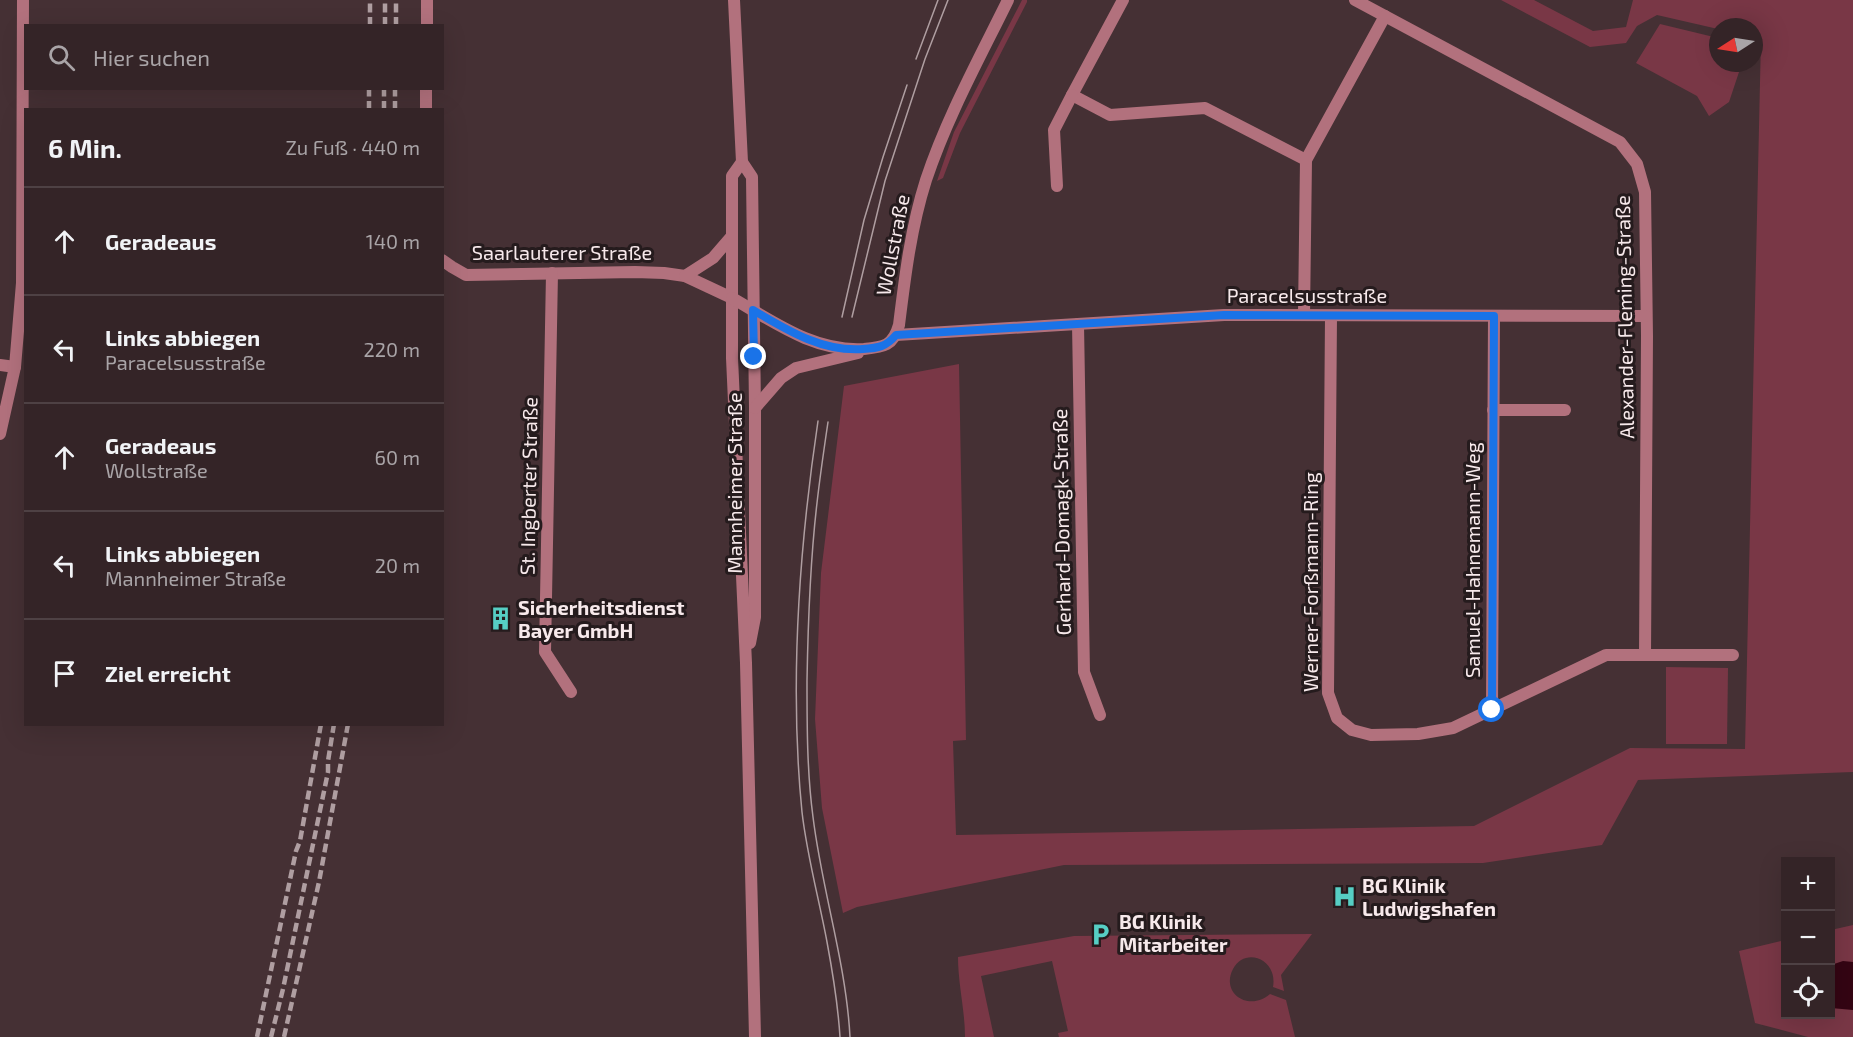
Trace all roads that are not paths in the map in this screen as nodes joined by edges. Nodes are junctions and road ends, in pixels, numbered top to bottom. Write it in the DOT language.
graph roads {
  1 [pos="23,0"];
  2 [pos="427,0"];
  3 [pos="734,0"];
  4 [pos="1008,0"];
  5 [pos="1123,0"];
  6 [pos="1355,0"];
  7 [pos="1385,16"];
  8 [pos="427,24"];
  9 [pos="426,90"];
  10 [pos="1072,95"];
  11 [pos="426,108"];
  12 [pos="1306,160"];
  13 [pos="742,162"];
  14 [pos="1057,186"];
  15 [pos="732,236"];
  16 [pos="444,261"];
  17 [pos="552,273"];
  18 [pos="685,276"];
  19 [pos="732,298"];
  20 [pos="753,310"];
  21 [pos="1304,315"];
  22 [pos="1331,315"];
  23 [pos="1494,316"];
  24 [pos="1647,316"];
  25 [pos="1078,324"];
  26 [pos="896,335"];
  27 [pos="880,348"];
  28 [pos="0,365"];
  29 [pos="15,367"];
  30 [pos="755,408"];
  31 [pos="1493,410"];
  32 [pos="1565,410"];
  33 [pos="0,434"];
  34 [pos="1645,655"];
  35 [pos="1732,655"];
  36 [pos="746,663"];
  37 [pos="571,692"];
  38 [pos="1492,710"];
  39 [pos="1100,715"];
  40 [pos="755,1037"];
  1 -- 29 [label="street"];
  2 -- 8 [label="street"];
  3 -- 13 [label="street, Mannheimer Straße"];
  4 -- 26 [label="street, Wollstraße"];
  5 -- 10 [label="street"];
  6 -- 7 [label="street, Alexander-Fleming-Straße"];
  7 -- 12 [label="street"];
  7 -- 24 [label="street, Alexander-Fleming-Straße"];
  9 -- 11 [label="street"];
  10 -- 12 [label="street"];
  10 -- 14 [label="street"];
  12 -- 21 [label="street"];
  13 -- 15 [label="street, Mannheimer Straße"];
  13 -- 20 [label="street, Mannheimer Straße"];
  15 -- 18 [label="street"];
  15 -- 19 [label="street, Mannheimer Straße"];
  16 -- 17 [label="street, Saarlauterer Straße"];
  17 -- 18 [label="street, Saarlauterer Straße"];
  17 -- 37 [label="street, St. Ingberter Straße"];
  18 -- 19 [label="street, Saarlauterer Straße"];
  19 -- 20 [label="street"];
  19 -- 36 [label="street, Mannheimer Straße"];
  20 -- 27 [label="street"];
  20 -- 30 [label="street, Mannheimer Straße"];
  21 -- 22 [label="street, Paracelsusstraße"];
  21 -- 25 [label="street, Paracelsusstraße"];
  22 -- 23 [label="street, Paracelsusstraße"];
  22 -- 38 [label="street, Werner-Forßmann-Ring"];
  23 -- 24 [label="street, Paracelsusstraße"];
  23 -- 31 [label="street, Samuel-Hahnemann-Weg"];
  24 -- 34 [label="street, Alexander-Fleming-Straße"];
  25 -- 26 [label="street, Paracelsusstraße"];
  25 -- 39 [label="street, Gerhard-Domagk-Straße"];
  26 -- 27 [label="street"];
  27 -- 30 [label="street"];
  28 -- 29 [label="street"];
  29 -- 33 [label="street"];
  30 -- 36 [label="street, Mannheimer Straße"];
  31 -- 32 [label="street"];
  31 -- 38 [label="street, Samuel-Hahnemann-Weg"];
  34 -- 35 [label="street, Werner-Forßmann-Ring"];
  34 -- 38 [label="street, Werner-Forßmann-Ring"];
  36 -- 40 [label="street, Mannheimer Straße"];
}
